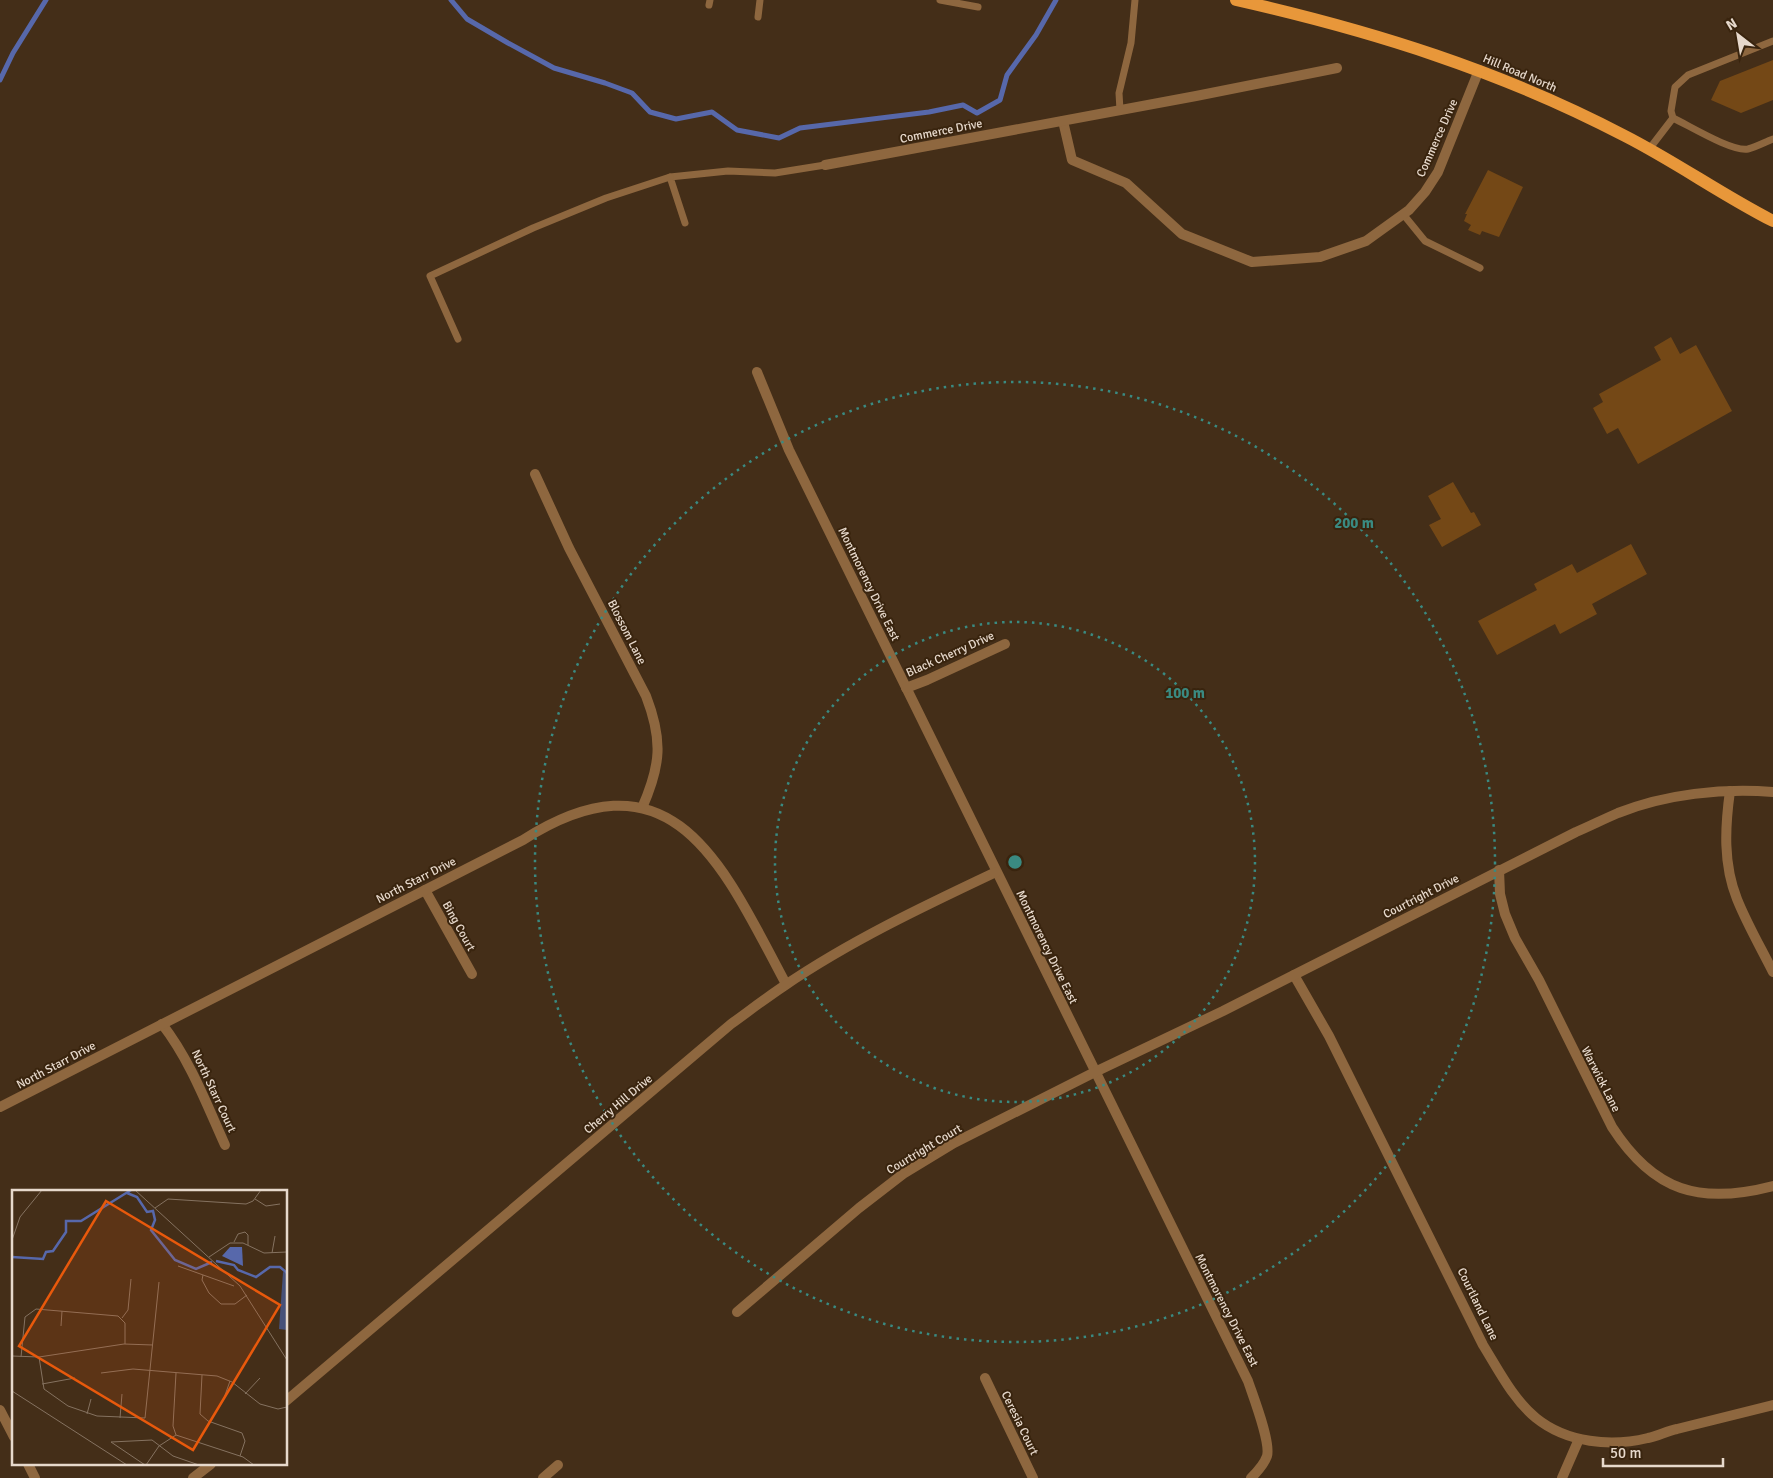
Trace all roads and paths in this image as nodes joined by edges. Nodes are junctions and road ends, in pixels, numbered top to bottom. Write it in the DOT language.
graph roads {
  1 [pos="760,0"];
  2 [pos="940,0"];
  3 [pos="1135,0"];
  4 [pos="1236,0"];
  5 [pos="978,7"];
  6 [pos="758,17"];
  7 [pos="1773,41"];
  8 [pos="1337,68"];
  9 [pos="1479,70"];
  10 [pos="1120,110"];
  11 [pos="1673,118"];
  12 [pos="1063,121"];
  13 [pos="1773,138"];
  14 [pos="1650,148"];
  15 [pos="825,165"];
  16 [pos="670,177"];
  17 [pos="1403,214"];
  18 [pos="1773,221"];
  19 [pos="685,222"];
  20 [pos="1480,268"];
  21 [pos="458,339"];
  22 [pos="757,372"];
  23 [pos="535,474"];
  24 [pos="1005,644"];
  25 [pos="906,688"];
  26 [pos="1730,791"];
  27 [pos="1773,792"];
  28 [pos="642,808"];
  29 [pos="1499,870"];
  30 [pos="996,872"];
  31 [pos="425,890"];
  32 [pos="1773,972"];
  33 [pos="472,974"];
  34 [pos="1294,975"];
  35 [pos="786,984"];
  36 [pos="162,1024"];
  37 [pos="1095,1072"];
  38 [pos="0,1107"];
  39 [pos="225,1145"];
  40 [pos="1773,1186"];
  41 [pos="737,1312"];
  42 [pos="985,1378"];
  43 [pos="288,1399"];
  44 [pos="1773,1405"];
  45 [pos="0,1410"];
  46 [pos="12,1433"];
  47 [pos="1580,1439"];
  48 [pos="558,1465"];
  49 [pos="29,1466"];
  50 [pos="209,1466"];
  51 [pos="199,1476"];
  52 [pos="35,1478"];
  53 [pos="543,1478"];
  54 [pos="1033,1478"];
  55 [pos="1251,1478"];
  56 [pos="1562,1478"];
  1 -- 6 [label="lane"];
  2 -- 5 [label="lane"];
  3 -- 10 [label="lane"];
  4 -- 9 [label="main road, Hill Road North"];
  7 -- 11 [label="lane"];
  8 -- 10 [label="street, Commerce Drive"];
  9 -- 14 [label="main road, Hill Road North"];
  9 -- 17 [label="street, Commerce Drive"];
  10 -- 12 [label="street, Commerce Drive"];
  11 -- 13 [label="lane"];
  11 -- 14 [label="lane"];
  12 -- 15 [label="street, Commerce Drive"];
  12 -- 17 [label="street, Commerce Drive"];
  14 -- 18 [label="main road, Hill Road North"];
  15 -- 16 [label="lane"];
  16 -- 19 [label="lane"];
  16 -- 21 [label="lane"];
  17 -- 20 [label="lane"];
  22 -- 25 [label="street, Montmorency Drive East"];
  23 -- 28 [label="street, Blossom Lane"];
  24 -- 25 [label="street, Black Cherry Drive"];
  25 -- 30 [label="street, Montmorency Drive East"];
  26 -- 27 [label="street, Courtright Drive"];
  26 -- 29 [label="street, Courtright Drive"];
  26 -- 32 [label="street"];
  28 -- 31 [label="street, North Starr Drive"];
  28 -- 35 [label="street, North Starr Drive"];
  29 -- 34 [label="street, Courtright Drive"];
  29 -- 40 [label="street, Warwick Lane"];
  30 -- 35 [label="street, Cherry Hill Drive"];
  30 -- 37 [label="street, Montmorency Drive East"];
  31 -- 33 [label="street, Bing Court"];
  31 -- 36 [label="street, North Starr Drive"];
  34 -- 37 [label="street, Courtright Drive"];
  34 -- 47 [label="street, Courtland Lane"];
  35 -- 43 [label="street, Cherry Hill Drive"];
  36 -- 38 [label="street, North Starr Drive"];
  36 -- 39 [label="street, North Starr Court"];
  37 -- 41 [label="street, Courtright Court"];
  37 -- 55 [label="street, Montmorency Drive East"];
  42 -- 54 [label="street, Ceresia Court"];
  44 -- 47 [label="street, Courtland Lane"];
  45 -- 46 [label="street"];
  47 -- 56 [label="street"];
  48 -- 53 [label="street"];
  49 -- 52 [label="street"];
  50 -- 51 [label="street"];
}
